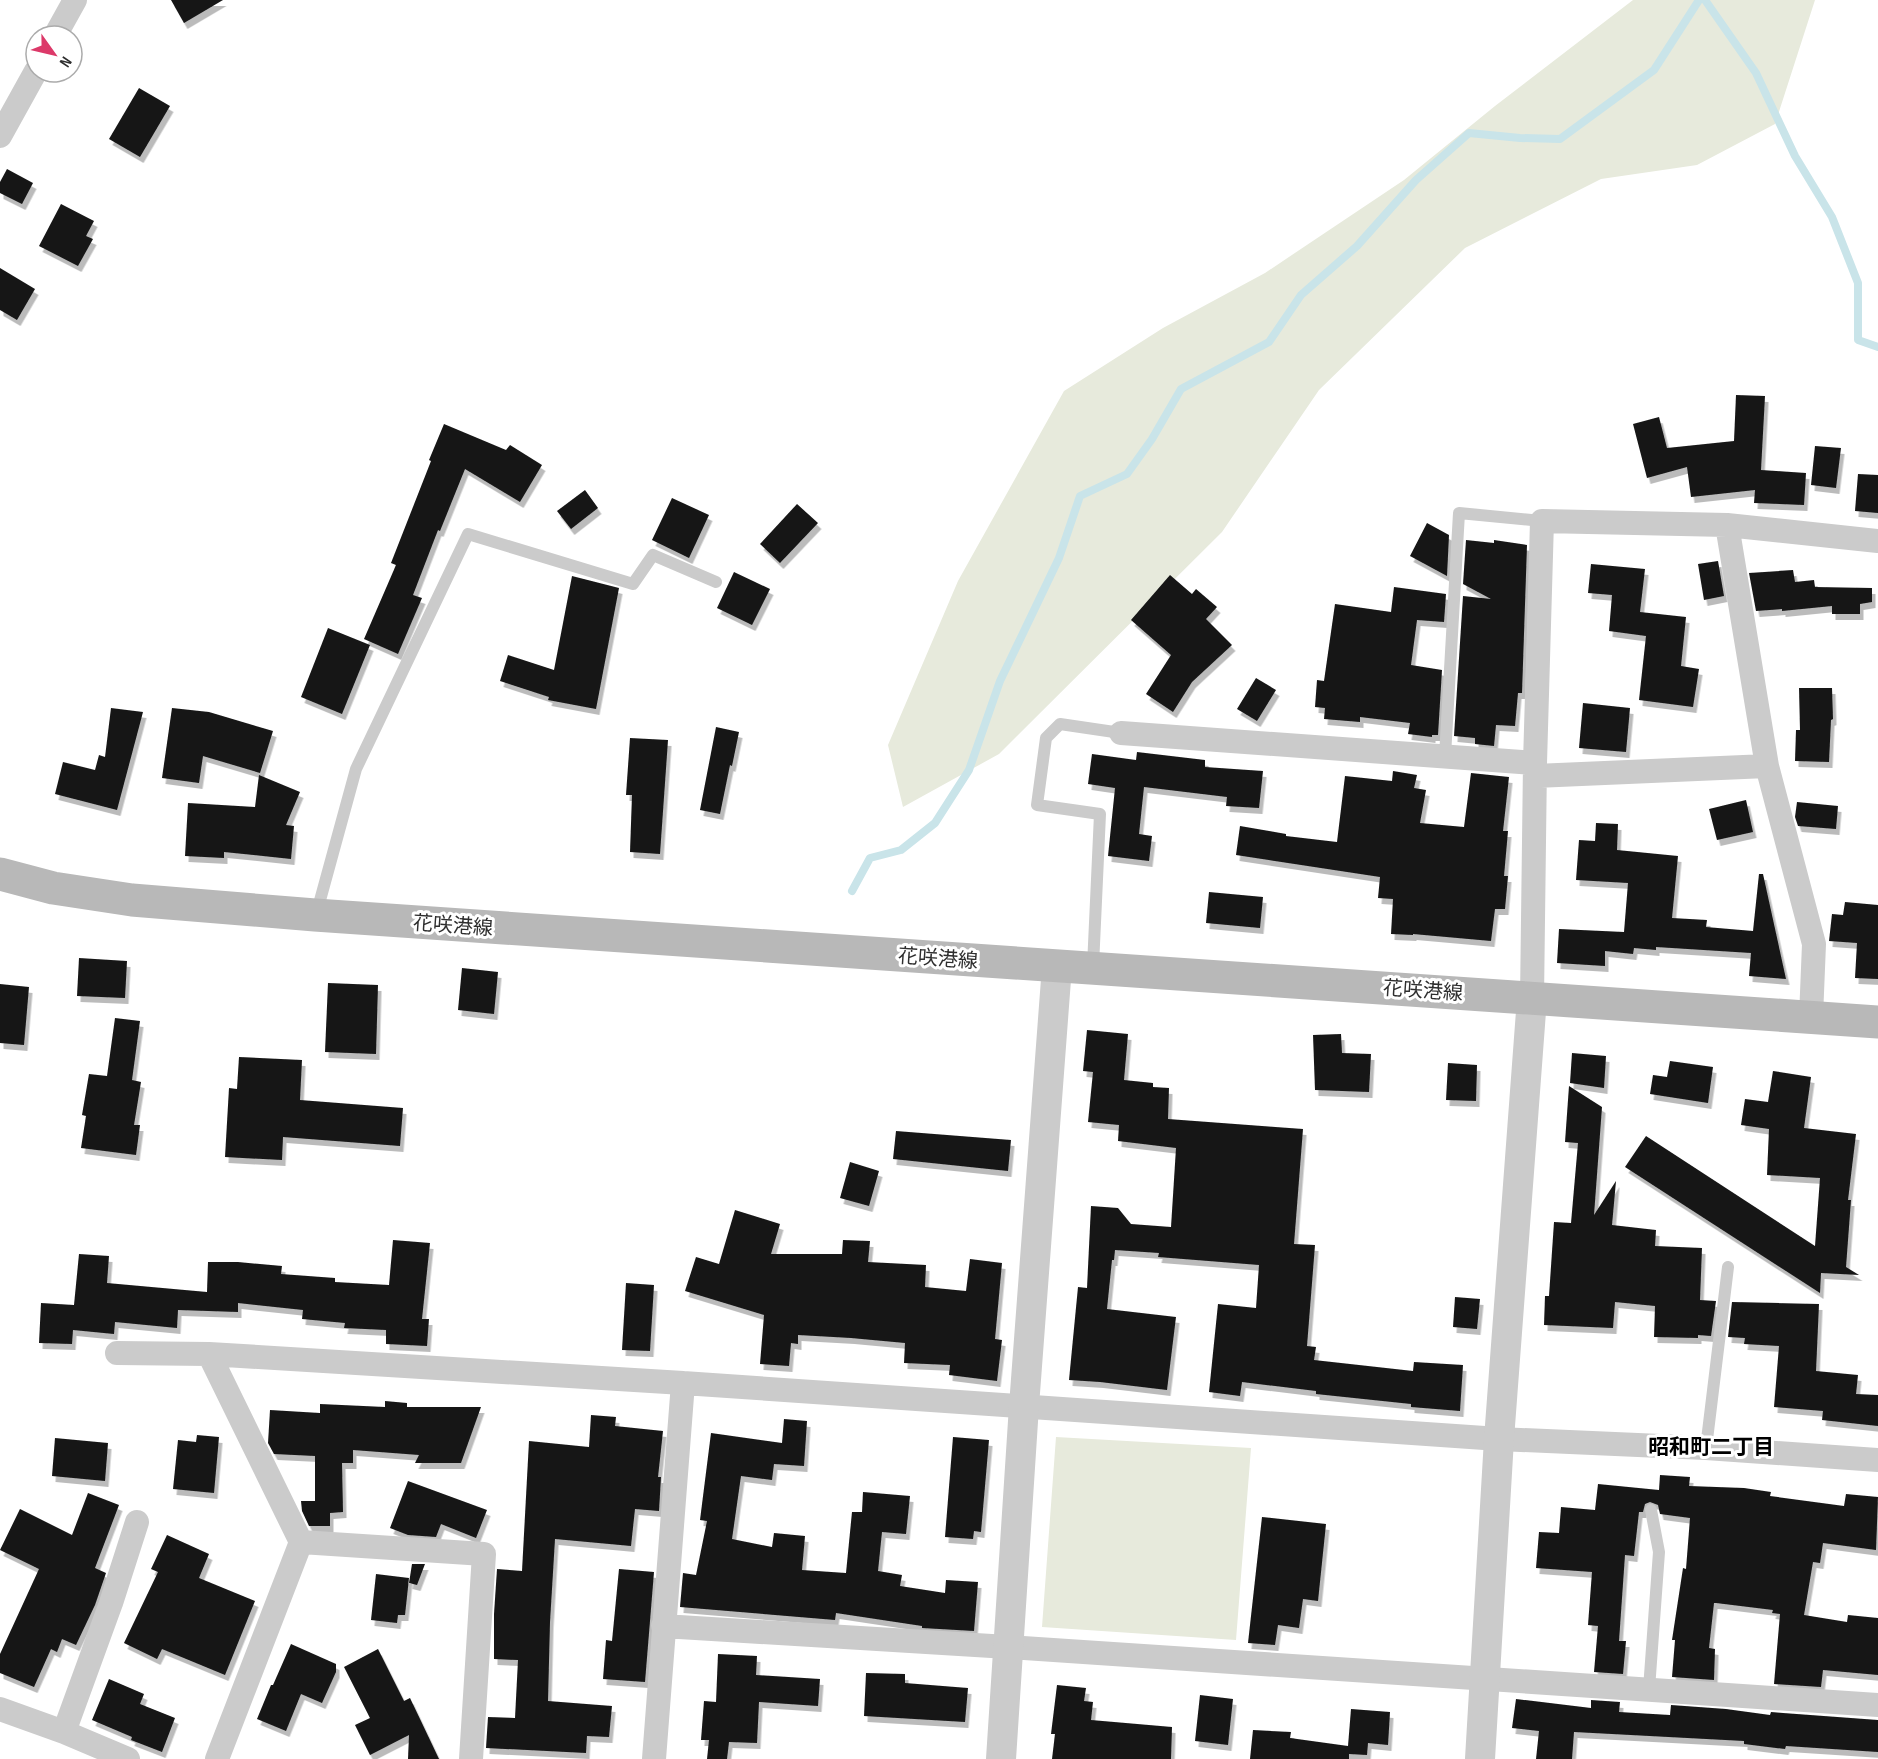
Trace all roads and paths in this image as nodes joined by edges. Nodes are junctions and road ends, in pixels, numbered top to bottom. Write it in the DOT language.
graph roads {
  1 [pos="75,0"];
  2 [pos="62,24"];
  3 [pos="29,84"];
  4 [pos="0,136"];
  5 [pos="1542,521"];
  6 [pos="1727,525"];
  7 [pos="1878,542"];
  8 [pos="716,582"];
  9 [pos="1121,733"];
  10 [pos="1445,756"];
  11 [pos="1767,766"];
  12 [pos="1535,770"];
  13 [pos="0,874"];
  14 [pos="315,915"];
  15 [pos="1057,966"];
  16 [pos="1093,967"];
  17 [pos="1532,998"];
  18 [pos="1811,1017"];
  19 [pos="1878,1022"];
  20 [pos="1728,1268"];
  21 [pos="117,1353"];
  22 [pos="209,1354"];
  23 [pos="682,1383"];
  24 [pos="1024,1406"];
  25 [pos="1499,1439"];
  26 [pos="1706,1448"];
  27 [pos="1878,1460"];
  28 [pos="1651,1510"];
  29 [pos="137,1522"];
  30 [pos="302,1542"];
  31 [pos="663,1626"];
  32 [pos="1008,1647"];
  33 [pos="1485,1678"];
  34 [pos="1649,1689"];
  35 [pos="1878,1705"];
  36 [pos="0,1709"];
  37 [pos="64,1732"];
  38 [pos="100,1754"];
  39 [pos="128,1759"];
  40 [pos="217,1759"];
  41 [pos="471,1759"];
  42 [pos="654,1759"];
  43 [pos="1001,1759"];
  44 [pos="1480,1759"];
  1 -- 2 [label="street"];
  3 -- 4 [label="street"];
  5 -- 6 [label="street"];
  5 -- 10 [label="lane"];
  5 -- 12 [label="street"];
  6 -- 7 [label="street"];
  6 -- 11 [label="street"];
  8 -- 14 [label="lane"];
  9 -- 10 [label="street"];
  9 -- 16 [label="lane"];
  10 -- 12 [label="street"];
  11 -- 12 [label="street"];
  11 -- 18 [label="street"];
  12 -- 17 [label="street"];
  13 -- 14 [label="main road, 花咲港線"];
  14 -- 15 [label="main road, 花咲港線"];
  15 -- 16 [label="main road, 花咲港線"];
  15 -- 24 [label="street"];
  16 -- 17 [label="main road, 花咲港線"];
  17 -- 18 [label="main road, 花咲港線"];
  17 -- 25 [label="street"];
  18 -- 19 [label="main road, 花咲港線"];
  20 -- 26 [label="lane"];
  21 -- 22 [label="street"];
  22 -- 23 [label="street"];
  22 -- 30 [label="street"];
  23 -- 24 [label="street"];
  23 -- 31 [label="street"];
  24 -- 25 [label="street"];
  24 -- 32 [label="street"];
  25 -- 26 [label="street"];
  25 -- 33 [label="street"];
  26 -- 27 [label="street"];
  28 -- 34 [label="lane"];
  29 -- 37 [label="street"];
  30 -- 40 [label="street"];
  30 -- 41 [label="street"];
  31 -- 32 [label="street"];
  31 -- 42 [label="street"];
  32 -- 33 [label="street"];
  32 -- 43 [label="street"];
  33 -- 34 [label="street"];
  33 -- 44 [label="street"];
  34 -- 35 [label="street"];
  36 -- 37 [label="street"];
  37 -- 38 [label="street"];
  38 -- 39 [label="street"];
}
